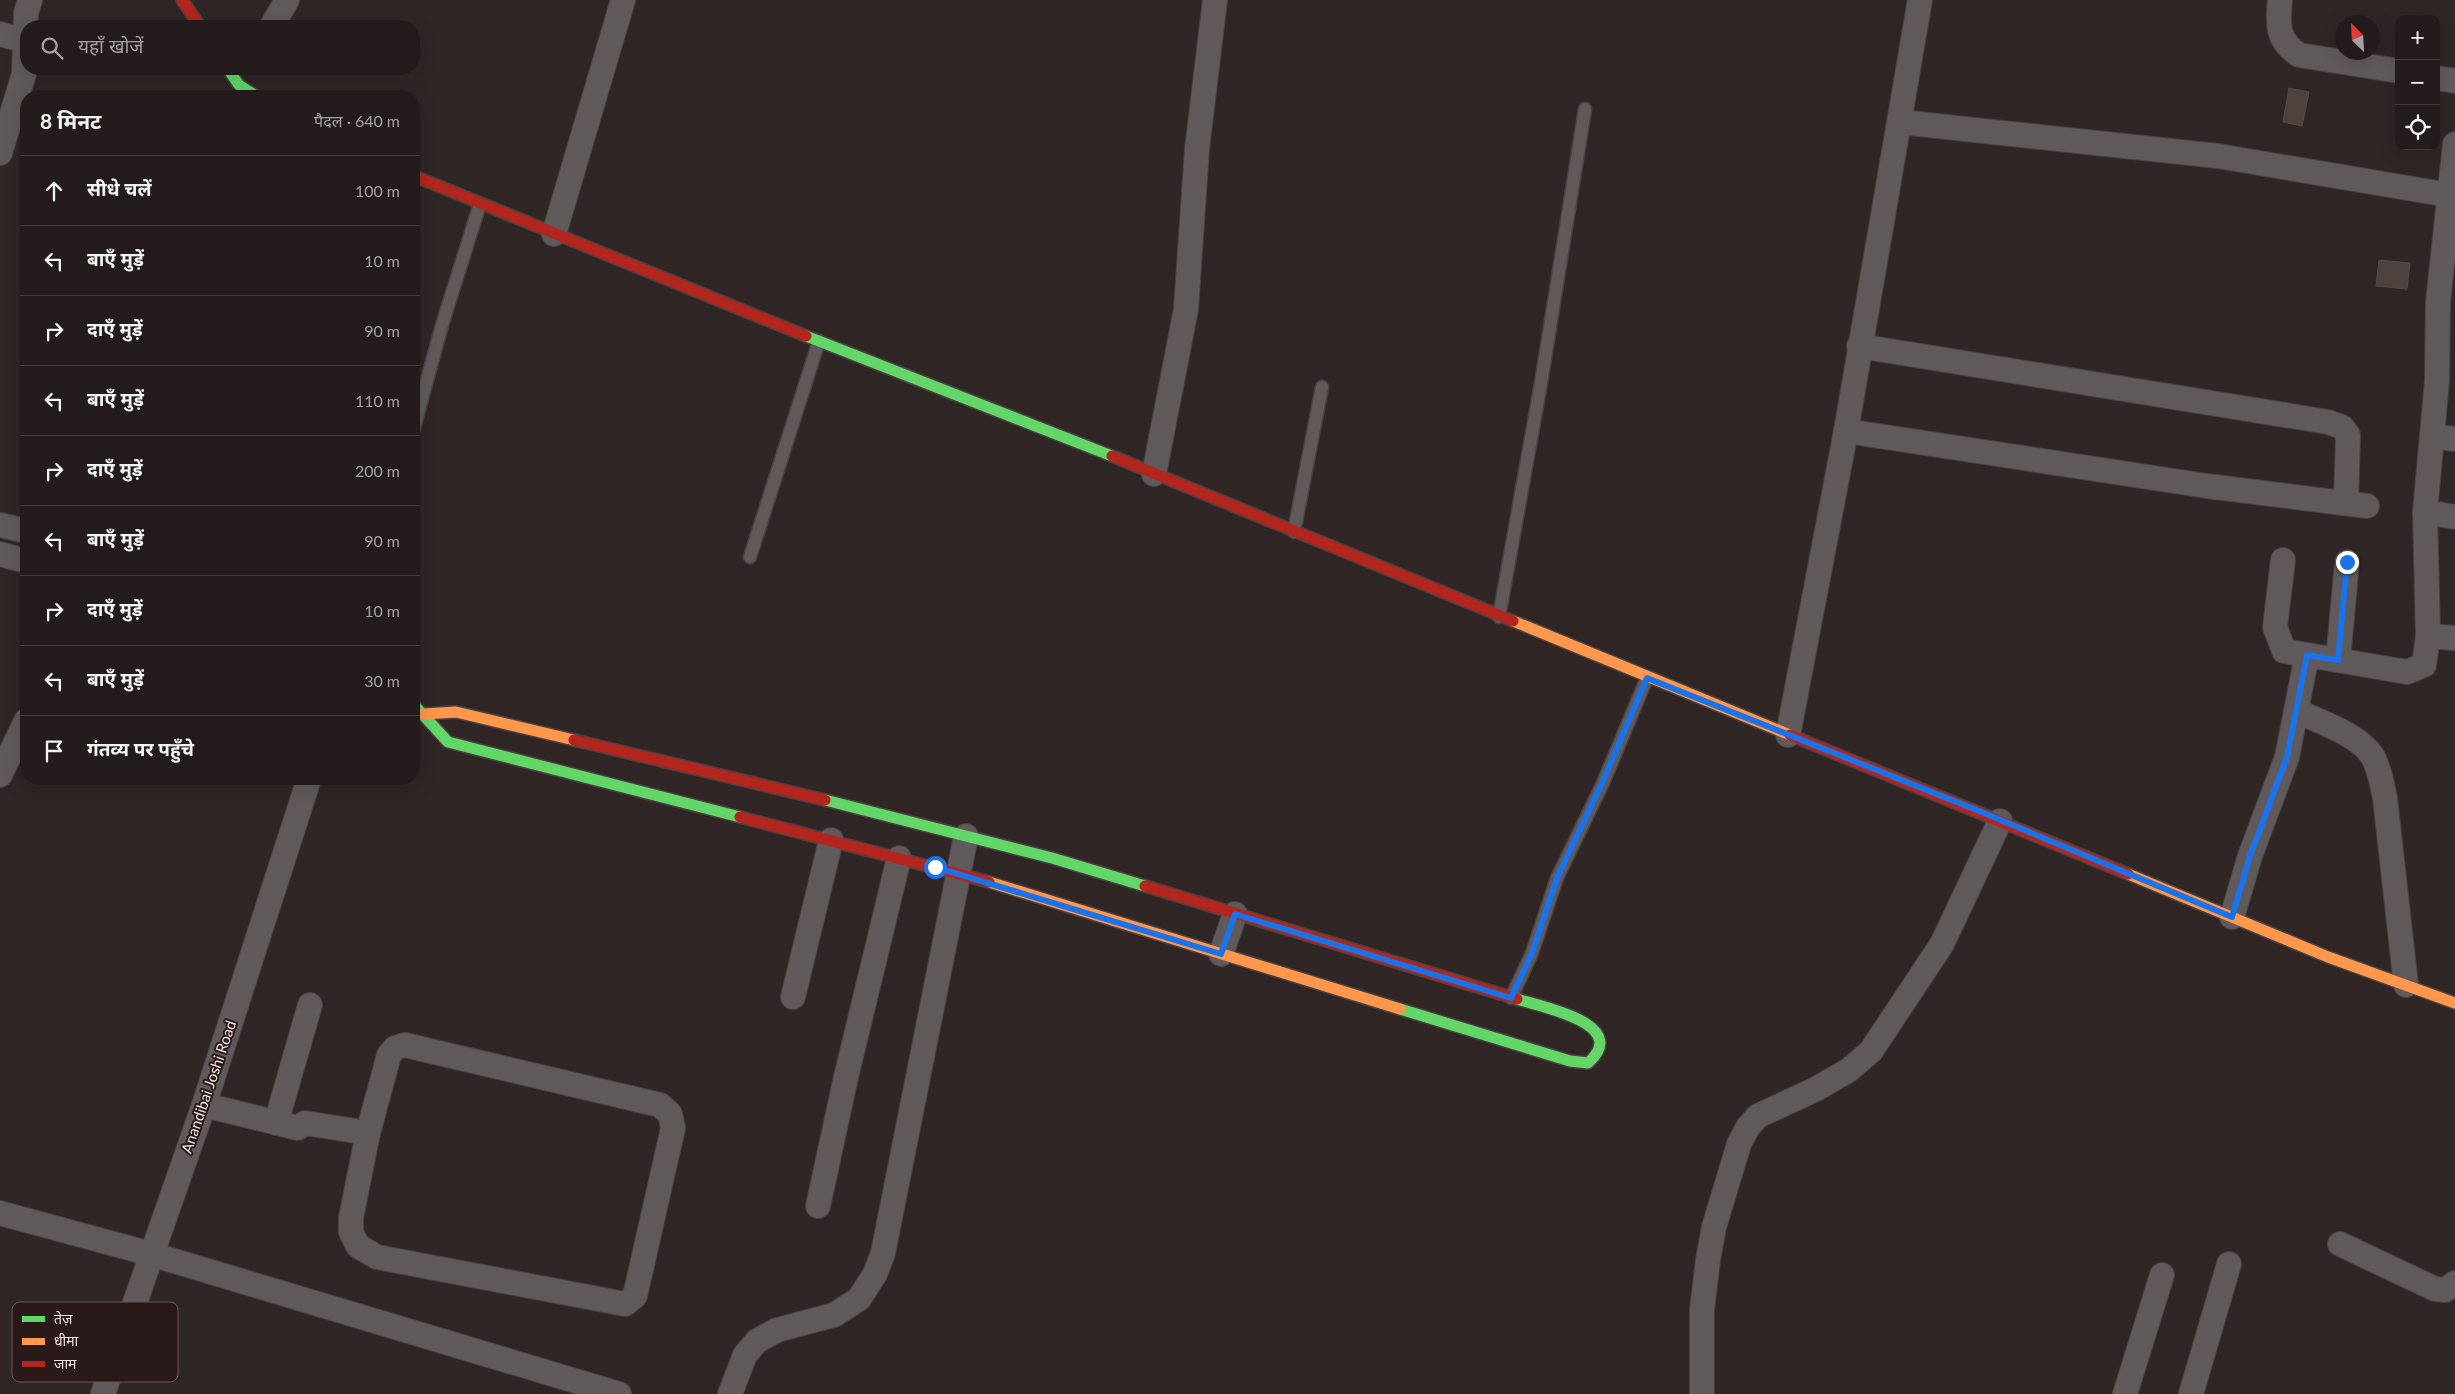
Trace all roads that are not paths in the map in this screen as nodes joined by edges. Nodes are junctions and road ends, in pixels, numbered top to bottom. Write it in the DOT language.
graph roads {
  1 [pos="30,0"];
  2 [pos="182,0"];
  3 [pos="287,0"];
  4 [pos="623,0"];
  5 [pos="1215,0"];
  6 [pos="1920,0"];
  7 [pos="2280,0"];
  8 [pos="26,20"];
  9 [pos="196,20"];
  10 [pos="275,20"];
  11 [pos="0,34"];
  12 [pos="20,39"];
  13 [pos="2395,71"];
  14 [pos="24,75"];
  15 [pos="2440,79"];
  16 [pos="2455,81"];
  17 [pos="1585,109"];
  18 [pos="1900,122"];
  19 [pos="2455,144"];
  20 [pos="0,153"];
  21 [pos="420,179"];
  22 [pos="2449,195"];
  23 [pos="480,204"];
  24 [pos="554,234"];
  25 [pos="2447,302"];
  26 [pos="819,341"];
  27 [pos="1859,346"];
  28 [pos="1322,387"];
  29 [pos="420,406"];
  30 [pos="1846,431"];
  31 [pos="2444,438"];
  32 [pos="1154,474"];
  33 [pos="2425,512"];
  34 [pos="2455,518"];
  35 [pos="0,525"];
  36 [pos="20,530"];
  37 [pos="1294,532"];
  38 [pos="0,554"];
  39 [pos="750,557"];
  40 [pos="20,559"];
  41 [pos="2283,560"];
  42 [pos="2347,562"];
  43 [pos="1499,617"];
  44 [pos="2428,636"];
  45 [pos="2455,638"];
  46 [pos="2307,655"];
  47 [pos="2338,660"];
  48 [pos="1647,678"];
  49 [pos="420,710"];
  50 [pos="2297,711"];
  51 [pos="424,714"];
  52 [pos="20,733"];
  53 [pos="1788,735"];
  54 [pos="0,775"];
  55 [pos="306,785"];
  56 [pos="2000,820"];
  57 [pos="966,836"];
  58 [pos="830,840"];
  59 [pos="899,858"];
  60 [pos="959,873"];
  61 [pos="1235,914"];
  62 [pos="2232,917"];
  63 [pos="1221,954"];
  64 [pos="2406,985"];
  65 [pos="793,997"];
  66 [pos="1511,998"];
  67 [pos="2455,1003"];
  68 [pos="310,1005"];
  69 [pos="204,1105"];
  70 [pos="295,1128"];
  71 [pos="366,1141"];
  72 [pos="818,1206"];
  73 [pos="0,1213"];
  74 [pos="2340,1244"];
  75 [pos="151,1254"];
  76 [pos="2230,1264"];
  77 [pos="2162,1275"];
  78 [pos="2455,1282"];
  79 [pos="135,1302"];
  80 [pos="107,1382"];
  81 [pos="103,1394"];
  82 [pos="619,1394"];
  83 [pos="730,1394"];
  84 [pos="1702,1394"];
  85 [pos="2126,1394"];
  86 [pos="2191,1394"];
  1 -- 8 [label="street"];
  2 -- 9 [label="street"];
  3 -- 10 [label="street"];
  4 -- 24 [label="street"];
  5 -- 32 [label="street"];
  6 -- 18 [label="street"];
  7 -- 13 [label="street"];
  11 -- 12 [label="street"];
  14 -- 20 [label="street"];
  15 -- 16 [label="street"];
  17 -- 43 [label="lane"];
  18 -- 22 [label="street"];
  18 -- 27 [label="street"];
  19 -- 22 [label="street"];
  21 -- 23 [label="street"];
  22 -- 25 [label="street"];
  23 -- 24 [label="street"];
  23 -- 29 [label="lane"];
  24 -- 26 [label="street"];
  25 -- 31 [label="street"];
  26 -- 32 [label="street"];
  26 -- 39 [label="lane"];
  27 -- 30 [label="street"];
  27 -- 30 [label="street"];
  28 -- 37 [label="lane"];
  30 -- 53 [label="street"];
  31 -- 33 [label="street"];
  32 -- 37 [label="street"];
  33 -- 34 [label="street"];
  33 -- 44 [label="street"];
  35 -- 36 [label="street"];
  37 -- 43 [label="street"];
  38 -- 40 [label="street"];
  41 -- 46 [label="street"];
  42 -- 47 [label="street"];
  43 -- 48 [label="street"];
  44 -- 45 [label="street"];
  44 -- 47 [label="street"];
  46 -- 47 [label="street"];
  46 -- 50 [label="street"];
  48 -- 53 [label="street"];
  48 -- 66 [label="lane"];
  49 -- 51 [label="street"];
  50 -- 62 [label="street"];
  50 -- 64 [label="street"];
  51 -- 57 [label="street"];
  51 -- 58 [label="street"];
  52 -- 54 [label="street"];
  53 -- 56 [label="street"];
  55 -- 69 [label="street, Anandibai Joshi Road"];
  56 -- 62 [label="street"];
  56 -- 84 [label="street"];
  57 -- 60 [label="street"];
  57 -- 61 [label="street"];
  58 -- 59 [label="street"];
  58 -- 65 [label="street"];
  59 -- 60 [label="street"];
  59 -- 72 [label="street"];
  60 -- 63 [label="street"];
  60 -- 83 [label="street"];
  61 -- 63 [label="street"];
  61 -- 66 [label="street"];
  62 -- 64 [label="street"];
  63 -- 66 [label="street"];
  64 -- 67 [label="street"];
  68 -- 70 [label="street"];
  69 -- 70 [label="street"];
  69 -- 75 [label="street, Anandibai Joshi Road"];
  70 -- 71 [label="street"];
  71 -- 71 [label="street"];
  73 -- 75 [label="street"];
  74 -- 78 [label="street"];
  75 -- 79 [label="street, Anandibai Joshi Road"];
  75 -- 82 [label="street"];
  76 -- 86 [label="street"];
  77 -- 85 [label="street"];
  80 -- 81 [label="street, Anandibai Joshi Road"];
}
